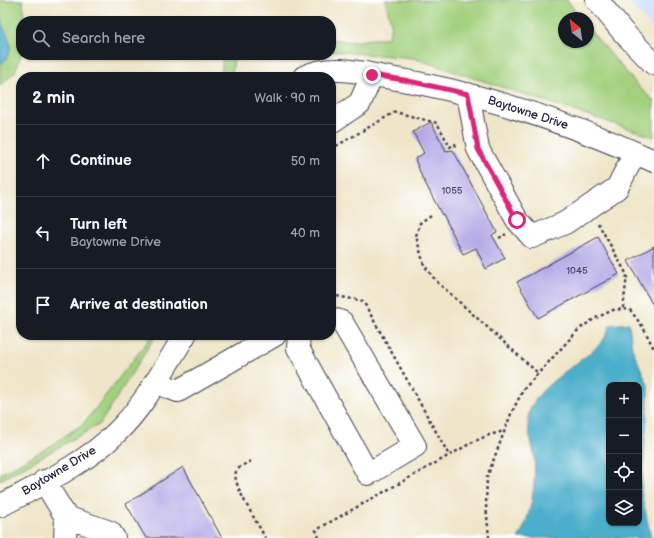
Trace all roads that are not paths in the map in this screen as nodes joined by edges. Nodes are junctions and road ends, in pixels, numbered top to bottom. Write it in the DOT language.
graph roads {
  1 [pos="597,0"];
  2 [pos="654,64"];
  3 [pos="323,72"];
  4 [pos="372,75"];
  5 [pos="468,94"];
  6 [pos="336,119"];
  7 [pos="645,157"];
  8 [pos="336,320"];
  9 [pos="182,340"];
  10 [pos="266,340"];
  11 [pos="299,340"];
  12 [pos="155,382"];
  13 [pos="44,482"];
  14 [pos="0,506"];
  15 [pos="66,528"];
  16 [pos="114,538"];
  1 -- 2 [label="street"];
  3 -- 4 [label="street, Baytowne Drive"];
  4 -- 5 [label="street, Baytowne Drive"];
  4 -- 6 [label="street"];
  5 -- 7 [label="street, Baytowne Drive"];
  5 -- 7 [label="street"];
  8 -- 11 [label="street"];
  9 -- 12 [label="street, Baytowne Drive"];
  10 -- 12 [label="street"];
  12 -- 13 [label="street, Baytowne Drive"];
  13 -- 14 [label="street, Baytowne Drive"];
  13 -- 15 [label="street"];
  15 -- 16 [label="street"];
}
